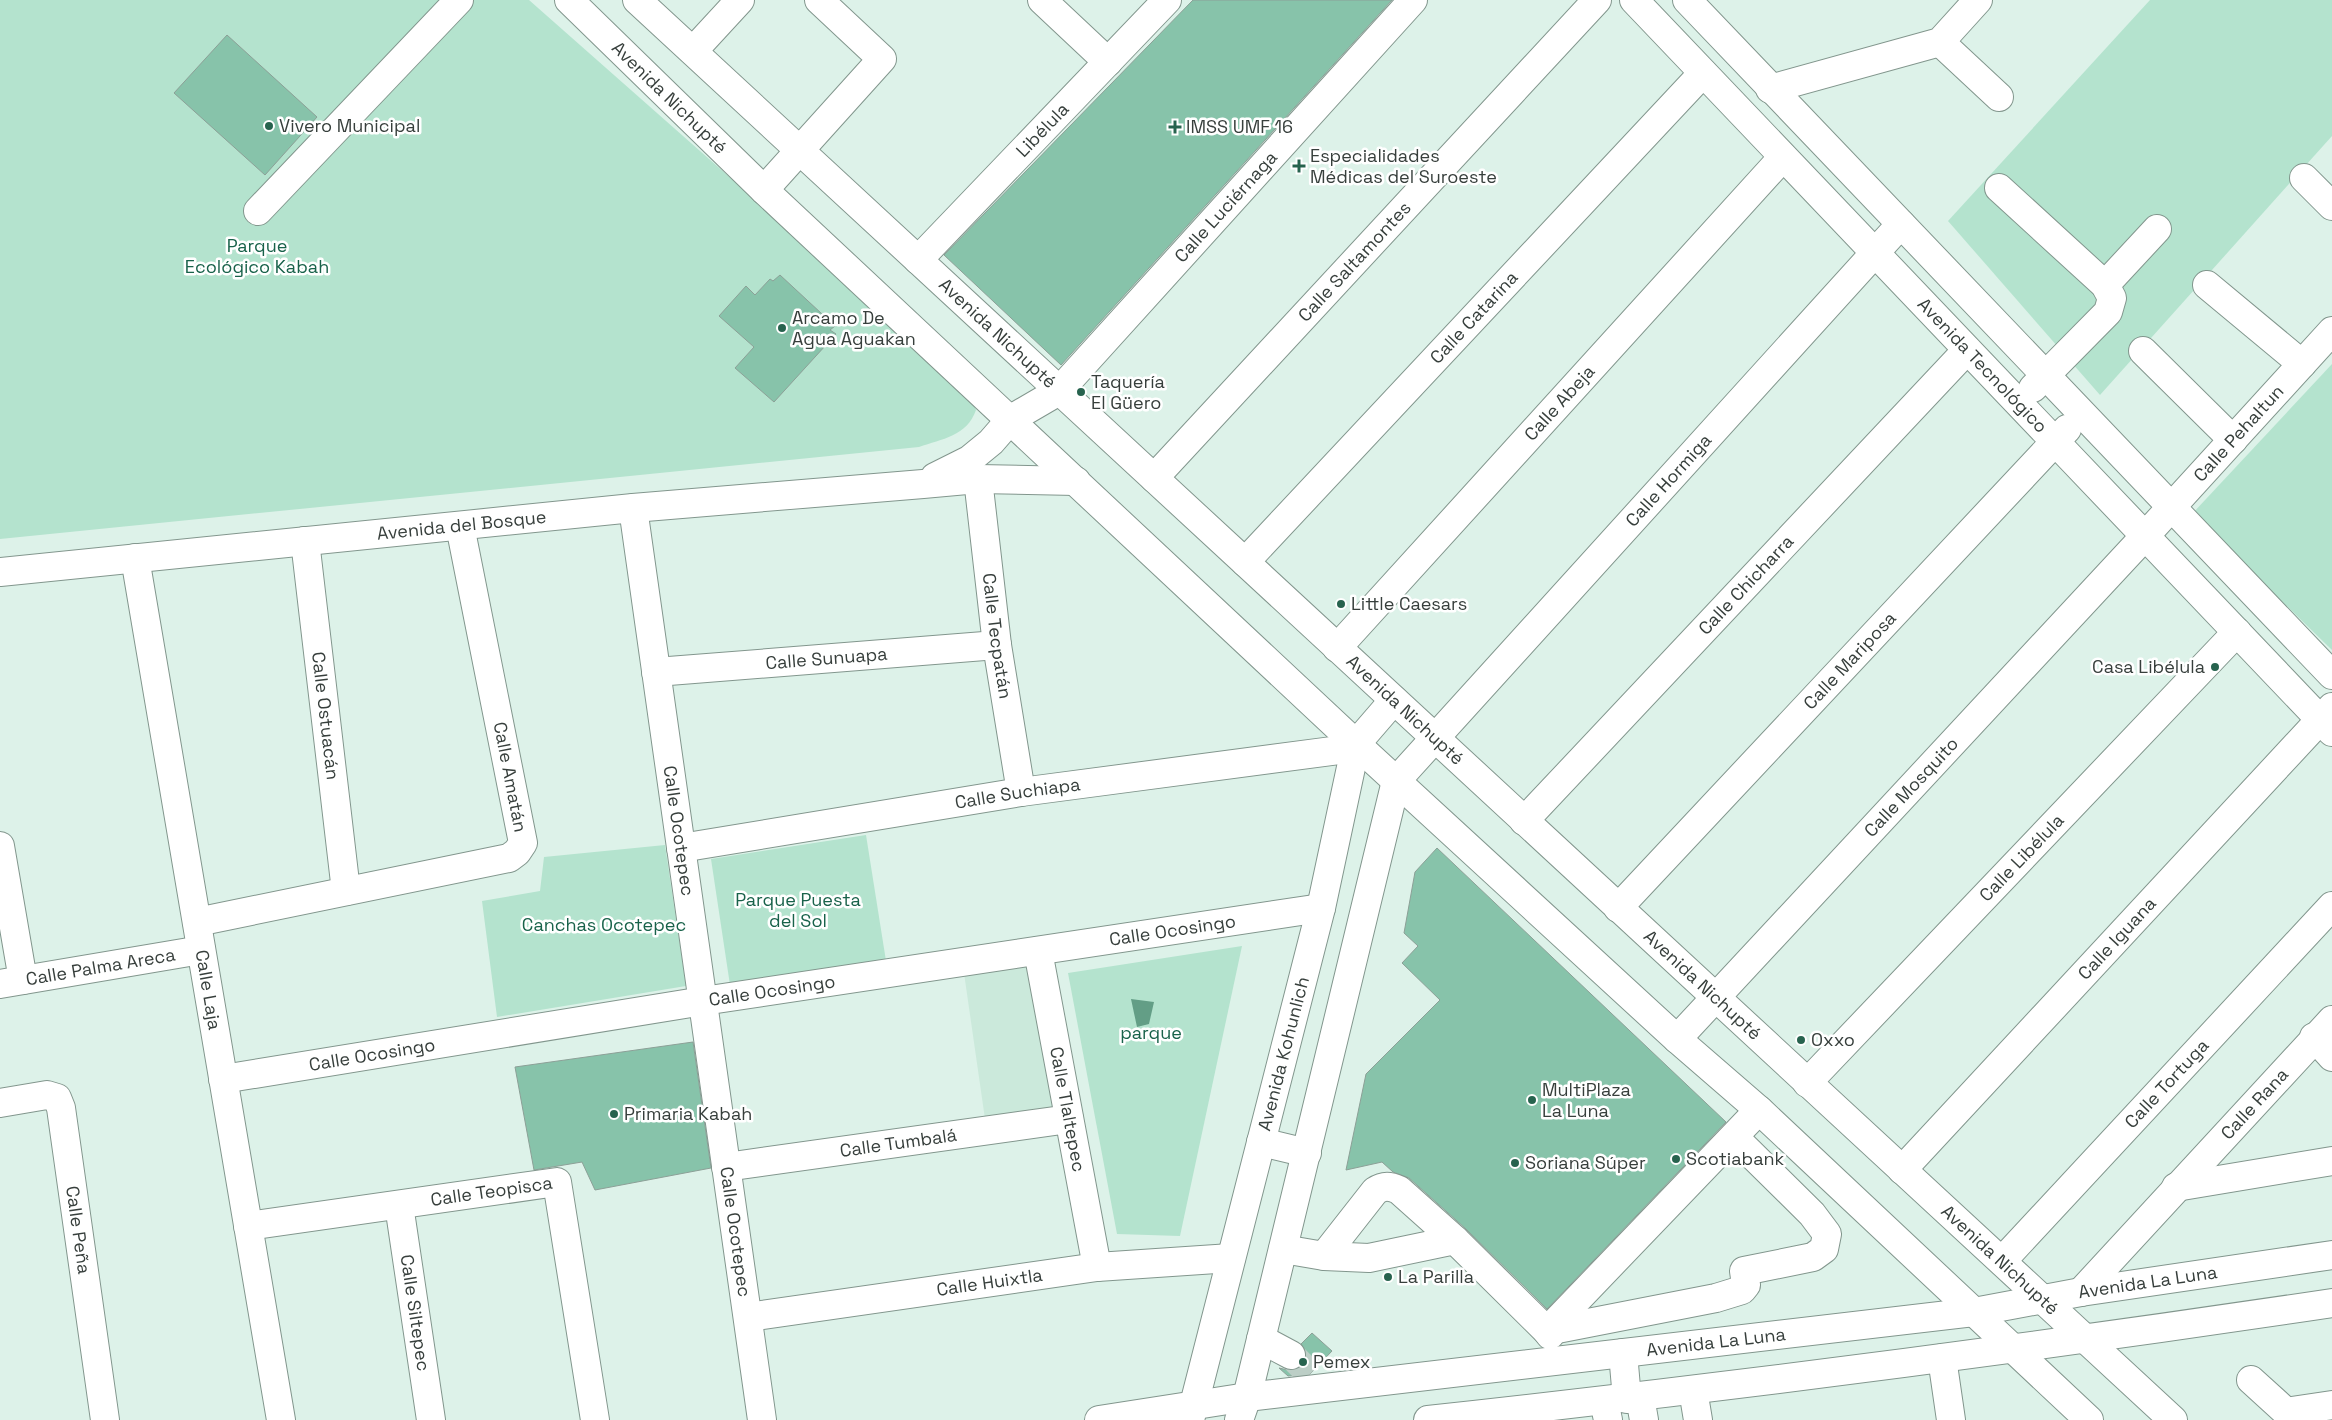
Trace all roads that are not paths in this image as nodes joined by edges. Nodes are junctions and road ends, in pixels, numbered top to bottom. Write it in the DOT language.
graph roads {
  1 [pos="460,0"];
  2 [pos="569,0"];
  3 [pos="637,0"];
  4 [pos="740,0"];
  5 [pos="819,0"];
  6 [pos="1042,0"];
  7 [pos="1167,0"];
  8 [pos="1414,0"];
  9 [pos="1597,0"];
  10 [pos="1634,0"];
  11 [pos="1978,0"];
  12 [pos="1700,5"];
  13 [pos="1940,42"];
  14 [pos="1676,45"];
  15 [pos="693,52"];
  16 [pos="1108,62"];
  17 [pos="1704,73"];
  18 [pos="1770,89"];
  19 [pos="1999,97"];
  20 [pos="801,152"];
  21 [pos="1783,157"];
  22 [pos="2304,178"];
  23 [pos="1999,188"];
  24 [pos="764,190"];
  25 [pos="2332,206"];
  26 [pos="258,211"];
  27 [pos="1901,224"];
  28 [pos="2158,229"];
  29 [pos="1875,253"];
  30 [pos="918,260"];
  31 [pos="2105,285"];
  32 [pos="2208,285"];
  33 [pos="2332,331"];
  34 [pos="1967,350"];
  35 [pos="2142,351"];
  36 [pos="2302,364"];
  37 [pos="2046,375"];
  38 [pos="1059,391"];
  39 [pos="2018,403"];
  40 [pos="2082,413"];
  41 [pos="1011,419"];
  42 [pos="2232,440"];
  43 [pos="2055,441"];
  44 [pos="1154,478"];
  45 [pos="978,479"];
  46 [pos="1076,480"];
  47 [pos="923,484"];
  48 [pos="2172,506"];
  49 [pos="633,508"];
  50 [pos="460,526"];
  51 [pos="2145,536"];
  52 [pos="305,541"];
  53 [pos="135,558"];
  54 [pos="1245,562"];
  55 [pos="0,572"];
  56 [pos="2237,632"];
  57 [pos="997,645"];
  58 [pos="1337,648"];
  59 [pos="656,672"];
  60 [pos="2332,675"];
  61 [pos="1394,700"];
  62 [pos="2328,719"];
  63 [pos="1435,737"];
  64 [pos="1355,746"];
  65 [pos="1396,781"];
  66 [pos="1021,792"];
  67 [pos="1524,821"];
  68 [pos="0,846"];
  69 [pos="681,848"];
  70 [pos="346,891"];
  71 [pos="2332,906"];
  72 [pos="1321,908"];
  73 [pos="1618,908"];
  74 [pos="197,922"];
  75 [pos="201,950"];
  76 [pos="1038,951"];
  77 [pos="12,982"];
  78 [pos="1715,998"];
  79 [pos="703,1001"];
  80 [pos="2323,1029"];
  81 [pos="1678,1039"];
  82 [pos="2332,1057"];
  83 [pos="223,1079"];
  84 [pos="1807,1083"];
  85 [pos="0,1103"];
  86 [pos="1759,1110"];
  87 [pos="1069,1119"];
  88 [pos="1734,1137"];
  89 [pos="1261,1142"];
  90 [pos="1306,1153"];
  91 [pos="2332,1161"];
  92 [pos="726,1166"];
  93 [pos="1902,1170"];
  94 [pos="2176,1186"];
  95 [pos="400,1205"];
  96 [pos="248,1226"];
  97 [pos="1455,1240"];
  98 [pos="1283,1249"];
  99 [pos="2332,1255"];
  100 [pos="1324,1256"];
  101 [pos="1231,1258"];
  102 [pos="2002,1261"];
  103 [pos="1097,1267"];
  104 [pos="2081,1292"];
  105 [pos="2042,1299"];
  106 [pos="2332,1303"];
  107 [pos="1974,1312"];
  108 [pos="748,1317"];
  109 [pos="1547,1331"];
  110 [pos="1261,1339"];
  111 [pos="2087,1340"];
  112 [pos="2014,1349"];
  113 [pos="1623,1353"];
  114 [pos="1291,1355"];
  115 [pos="1568,1359"];
  116 [pos="1933,1359"];
  117 [pos="2251,1380"];
  118 [pos="1693,1390"];
  119 [pos="2332,1405"];
  120 [pos="1625,1407"];
  121 [pos="1243,1409"];
  122 [pos="1192,1413"];
  123 [pos="1556,1413"];
  124 [pos="2290,1416"];
  125 [pos="105,1420"];
  126 [pos="281,1420"];
  127 [pos="431,1420"];
  128 [pos="595,1420"];
  129 [pos="762,1420"];
  130 [pos="1099,1420"];
  131 [pos="1428,1420"];
  132 [pos="1698,1420"];
  133 [pos="1933,1420"];
  134 [pos="1951,1420"];
  135 [pos="2089,1420"];
  136 [pos="2173,1420"];
  1 -- 26 [label="street"];
  2 -- 24 [label="street, Avenida Nichupté"];
  3 -- 15 [label="street, Avenida Nichupté"];
  4 -- 15 [label="street"];
  5 -- 20 [label="street"];
  6 -- 16 [label="street"];
  7 -- 16 [label="street, Libélula"];
  8 -- 38 [label="street, Calle Luciérnaga"];
  9 -- 44 [label="street, Calle Saltamontes"];
  10 -- 14 [label="street, Avenida Tecnológico"];
  11 -- 13 [label="street"];
  12 -- 14 [label="street"];
  12 -- 18 [label="street"];
  13 -- 18 [label="street"];
  13 -- 19 [label="street"];
  14 -- 17 [label="street, Avenida Tecnológico"];
  15 -- 20 [label="street, Avenida Nichupté"];
  16 -- 30 [label="street, Libélula"];
  17 -- 21 [label="street, Avenida Tecnológico"];
  17 -- 54 [label="street, Calle Catarina"];
  18 -- 27 [label="street"];
  20 -- 24 [label="street"];
  20 -- 30 [label="street, Avenida Nichupté"];
  21 -- 29 [label="street, Avenida Tecnológico"];
  21 -- 58 [label="street, Calle Abeja"];
  22 -- 25 [label="street"];
  23 -- 31 [label="street"];
  24 -- 41 [label="street, Avenida Nichupté"];
  27 -- 29 [label="street, Calle Hormiga"];
  27 -- 37 [label="street"];
  28 -- 31 [label="street"];
  29 -- 34 [label="street, Avenida Tecnológico"];
  29 -- 63 [label="street, Calle Hormiga"];
  30 -- 38 [label="street, Avenida Nichupté"];
  31 -- 37 [label="street"];
  32 -- 36 [label="street"];
  33 -- 36 [label="street, Calle Pehaltun"];
  34 -- 39 [label="street, Avenida Tecnológico"];
  34 -- 67 [label="street, Calle Chicharra"];
  35 -- 42 [label="street"];
  36 -- 42 [label="street, Calle Pehaltun"];
  37 -- 39 [label="street"];
  37 -- 40 [label="street"];
  38 -- 41 [label="street, Avenida del Bosque"];
  38 -- 44 [label="street, Avenida Nichupté"];
  39 -- 43 [label="street, Avenida Tecnológico"];
  40 -- 43 [label="street, Calle Mariposa"];
  40 -- 48 [label="street"];
  41 -- 46 [label="street, Avenida Nichupté"];
  41 -- 47 [label="street, Avenida del Bosque"];
  42 -- 48 [label="street, Calle Pehaltun"];
  43 -- 51 [label="street, Avenida Tecnológico"];
  43 -- 73 [label="street, Calle Mariposa"];
  44 -- 54 [label="street, Avenida Nichupté"];
  45 -- 46 [label="street, Avenida del Bosque"];
  45 -- 47 [label="street, Avenida del Bosque"];
  45 -- 57 [label="street, Calle Tecpatán"];
  46 -- 64 [label="street, Avenida Nichupté"];
  47 -- 49 [label="street, Avenida del Bosque"];
  48 -- 51 [label="street, Calle Pehaltun"];
  48 -- 60 [label="street"];
  49 -- 50 [label="street, Avenida del Bosque"];
  49 -- 59 [label="street, Calle Ocotepec"];
  50 -- 52 [label="street, Avenida del Bosque"];
  50 -- 70 [label="street, Calle Amatán"];
  51 -- 56 [label="street, Avenida Tecnológico"];
  51 -- 78 [label="street, Calle Mosquito"];
  52 -- 53 [label="street, Avenida del Bosque"];
  52 -- 70 [label="street, Calle Ostuacán"];
  53 -- 55 [label="street, Avenida del Bosque"];
  53 -- 74 [label="street, Calle Laja"];
  54 -- 58 [label="street, Avenida Nichupté"];
  56 -- 62 [label="street, Avenida Tecnológico"];
  56 -- 84 [label="street, Calle Libélula"];
  57 -- 59 [label="street, Calle Sunuapa"];
  57 -- 66 [label="street, Calle Tecpatán"];
  58 -- 61 [label="street, Avenida Nichupté"];
  59 -- 69 [label="street, Calle Ocotepec"];
  61 -- 63 [label="street, Avenida Nichupté"];
  61 -- 64 [label="street, Avenida Kohunlich"];
  62 -- 93 [label="street, Calle Iguana"];
  63 -- 65 [label="street"];
  63 -- 67 [label="street, Avenida Nichupté"];
  64 -- 65 [label="street, Avenida Nichupté"];
  64 -- 66 [label="street, Calle Suchiapa"];
  64 -- 72 [label="street, Avenida Kohunlich"];
  65 -- 81 [label="street, Avenida Nichupté"];
  65 -- 90 [label="street"];
  66 -- 69 [label="street, Calle Suchiapa"];
  67 -- 73 [label="street, Avenida Nichupté"];
  68 -- 77 [label="street"];
  69 -- 79 [label="street, Calle Ocotepec"];
  70 -- 74 [label="street, Calle Amatán"];
  71 -- 102 [label="street, Calle Tortuga"];
  72 -- 76 [label="street, Calle Ocosingo"];
  72 -- 89 [label="street, Avenida Kohunlich"];
  73 -- 78 [label="street, Avenida Nichupté"];
  74 -- 75 [label="street, Calle Laja"];
  75 -- 77 [label="street, Calle Palma Areca"];
  75 -- 83 [label="street, Calle Laja"];
  76 -- 79 [label="street, Calle Ocosingo"];
  76 -- 87 [label="street, Calle Tlaltepec"];
  78 -- 81 [label="street, Calle Mosquito"];
  78 -- 84 [label="street, Avenida Nichupté"];
  79 -- 83 [label="street, Calle Ocosingo"];
  79 -- 92 [label="street, Calle Ocotepec"];
  80 -- 82 [label="street"];
  80 -- 94 [label="street, Calle Rana"];
  81 -- 86 [label="street, Avenida Nichupté"];
  83 -- 96 [label="street, Calle Laja"];
  84 -- 93 [label="street, Avenida Nichupté"];
  85 -- 125 [label="street, Calle Peña"];
  86 -- 88 [label="street"];
  86 -- 107 [label="street, Avenida Nichupté"];
  87 -- 92 [label="street, Calle Tumbalá"];
  87 -- 103 [label="street, Calle Tlaltepec"];
  88 -- 109 [label="street"];
  88 -- 109 [label="street"];
  89 -- 90 [label="street"];
  89 -- 101 [label="street, Avenida Kohunlich"];
  90 -- 98 [label="street"];
  91 -- 94 [label="street"];
  92 -- 108 [label="street, Calle Ocotepec"];
  93 -- 102 [label="street, Avenida Nichupté"];
  94 -- 104 [label="street, Calle Rana"];
  95 -- 96 [label="street, Calle Teopisca"];
  95 -- 127 [label="street, Calle Siltepec"];
  95 -- 128 [label="street, Calle Teopisca"];
  96 -- 126 [label="street, Calle Laja"];
  97 -- 100 [label="street"];
  97 -- 100 [label="street"];
  97 -- 109 [label="street"];
  98 -- 100 [label="street"];
  98 -- 110 [label="street"];
  99 -- 104 [label="street, Avenida La Luna"];
  101 -- 103 [label="street, Calle Huixtla"];
  101 -- 122 [label="street, Avenida Kohunlich"];
  102 -- 105 [label="street, Avenida Nichupté"];
  103 -- 108 [label="street, Calle Huixtla"];
  104 -- 105 [label="street, Avenida La Luna"];
  105 -- 107 [label="street, Avenida La Luna"];
  105 -- 111 [label="street, Avenida Nichupté"];
  106 -- 111 [label="street"];
  107 -- 112 [label="street, Avenida Nichupté"];
  107 -- 113 [label="street, Avenida La Luna"];
  108 -- 129 [label="street, Calle Ocotepec"];
  109 -- 115 [label="street"];
  110 -- 114 [label="street"];
  110 -- 121 [label="street"];
  111 -- 112 [label="street"];
  111 -- 136 [label="street, Avenida Nichupté"];
  112 -- 116 [label="street"];
  112 -- 135 [label="street, Avenida Nichupté"];
  113 -- 115 [label="street, Avenida La Luna"];
  113 -- 120 [label="street"];
  115 -- 121 [label="street, Avenida La Luna"];
  116 -- 118 [label="street"];
  116 -- 133 [label="street"];
  116 -- 134 [label="street"];
  117 -- 124 [label="street"];
  118 -- 120 [label="street"];
  118 -- 132 [label="street"];
  119 -- 124 [label="street"];
  120 -- 123 [label="street"];
  121 -- 122 [label="street, Avenida La Luna"];
  122 -- 130 [label="street, Avenida La Luna"];
  123 -- 131 [label="street"];
}
